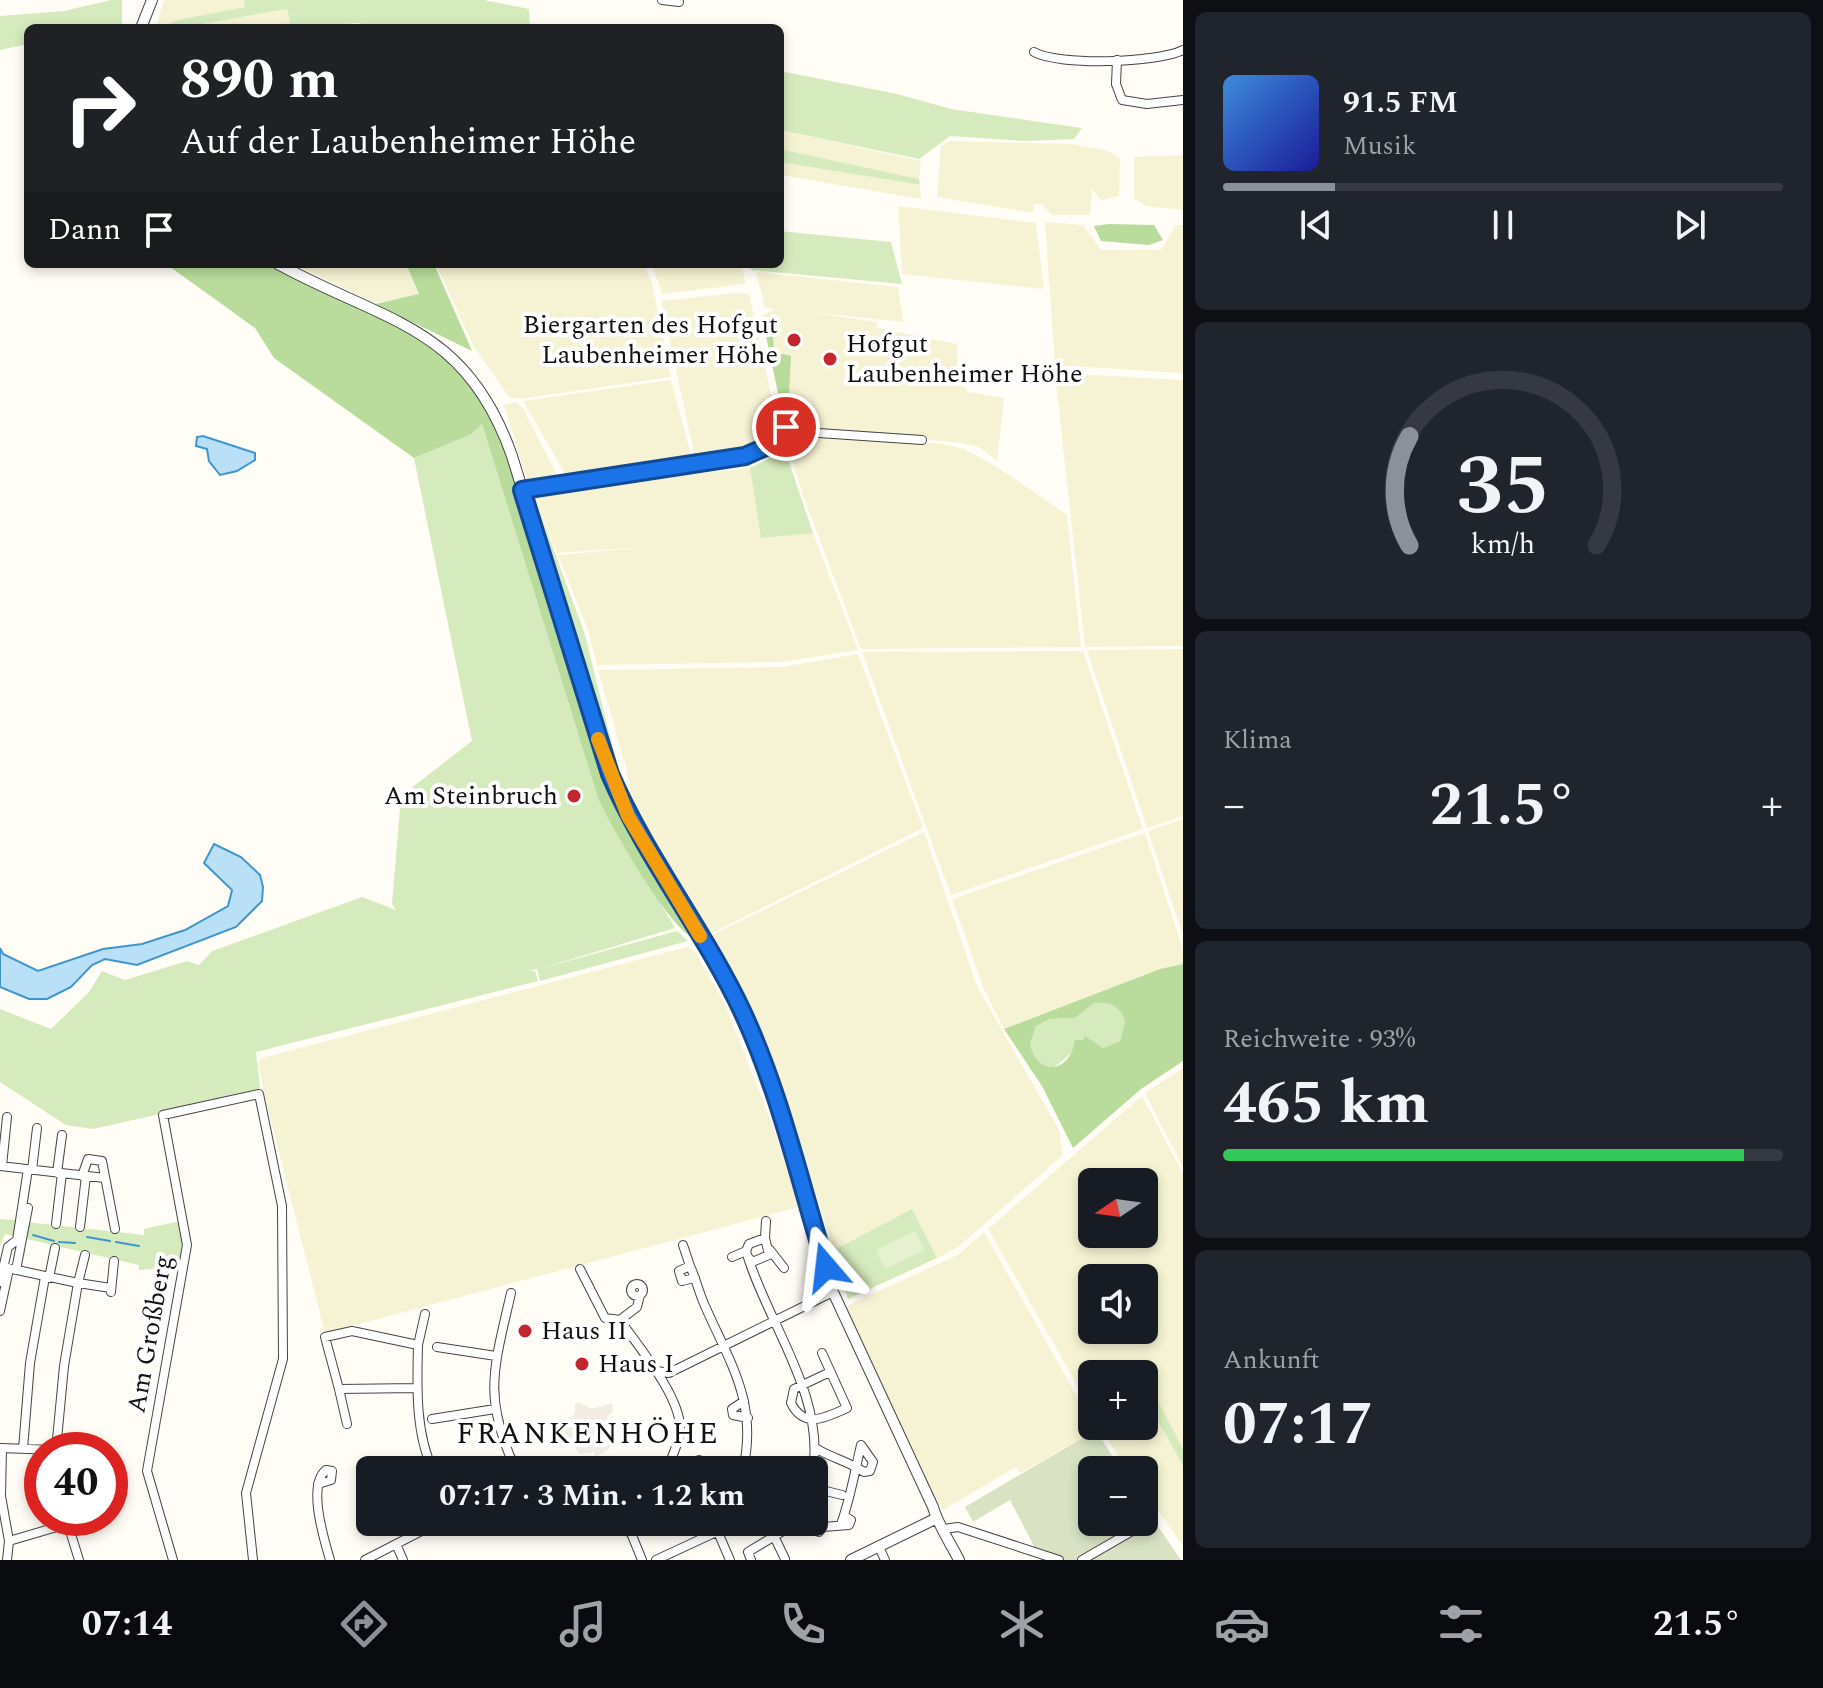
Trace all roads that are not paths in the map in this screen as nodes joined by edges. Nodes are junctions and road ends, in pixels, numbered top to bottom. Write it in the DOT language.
graph roads {
  1 [pos="152,0"];
  2 [pos="662,0"];
  3 [pos="679,2"];
  4 [pos="143,24"];
  5 [pos="1183,50"];
  6 [pos="1034,52"];
  7 [pos="1117,60"];
  8 [pos="1183,100"];
  9 [pos="286,268"];
  10 [pos="922,440"];
  11 [pos="522,490"];
  12 [pos="7,1117"];
  13 [pos="37,1128"];
  14 [pos="62,1135"];
  15 [pos="1,1166"];
  16 [pos="31,1170"];
  17 [pos="60,1173"];
  18 [pos="84,1176"];
  19 [pos="105,1178"];
  20 [pos="766,1221"];
  21 [pos="56,1224"];
  22 [pos="80,1227"];
  23 [pos="115,1229"];
  24 [pos="765,1238"];
  25 [pos="683,1245"];
  26 [pos="55,1248"];
  27 [pos="770,1250"];
  28 [pos="747,1253"];
  29 [pos="85,1255"];
  30 [pos="732,1257"];
  31 [pos="114,1261"];
  32 [pos="784,1268"];
  33 [pos="9,1269"];
  34 [pos="580,1269"];
  35 [pos="47,1278"];
  36 [pos="0,1282"];
  37 [pos="78,1283"];
  38 [pos="833,1292"];
  39 [pos="511,1293"];
  40 [pos="640,1295"];
  41 [pos="1,1299"];
  42 [pos="0,1311"];
  43 [pos="425,1314"];
  44 [pos="620,1320"];
  45 [pos="774,1323"];
  46 [pos="418,1345"];
  47 [pos="724,1346"];
  48 [pos="437,1347"];
  49 [pos="822,1353"];
  50 [pos="496,1356"];
  51 [pos="657,1371"];
  52 [pos="830,1372"];
  53 [pos="801,1383"];
  54 [pos="417,1388"];
  55 [pos="339,1389"];
  56 [pos="744,1401"];
  57 [pos="495,1409"];
  58 [pos="748,1418"];
  59 [pos="432,1419"];
  60 [pos="811,1421"];
  61 [pos="347,1424"];
  62 [pos="58,1432"];
  63 [pos="1,1448"];
  64 [pos="23,1449"];
  65 [pos="817,1449"];
  66 [pos="427,1456"];
  67 [pos="509,1456"];
  68 [pos="671,1456"];
  69 [pos="746,1456"];
  70 [pos="816,1456"];
  71 [pos="0,1475"];
  72 [pos="318,1484"];
  73 [pos="828,1492"];
  74 [pos="842,1495"];
  75 [pos="0,1516"];
  76 [pos="935,1519"];
  77 [pos="828,1523"];
  78 [pos="944,1529"];
  79 [pos="24,1533"];
  80 [pos="71,1536"];
  81 [pos="412,1536"];
  82 [pos="632,1536"];
  83 [pos="702,1536"];
  84 [pos="721,1536"];
  85 [pos="774,1536"];
  86 [pos="1124,1536"];
  87 [pos="8,1537"];
  88 [pos="396,1544"];
  89 [pos="879,1547"];
  90 [pos="1044,1557"];
  91 [pos="785,1559"];
  92 [pos="7,1560"];
  93 [pos="79,1560"];
  94 [pos="173,1560"];
  95 [pos="253,1560"];
  96 [pos="330,1560"];
  97 [pos="365,1560"];
  98 [pos="403,1560"];
  99 [pos="642,1560"];
  100 [pos="656,1560"];
  101 [pos="730,1560"];
  102 [pos="751,1560"];
  103 [pos="851,1560"];
  104 [pos="885,1560"];
  105 [pos="959,1560"];
  106 [pos="1059,1560"];
  107 [pos="1082,1560"];
  1 -- 4 [label="street"];
  2 -- 3 [label="street"];
  5 -- 7 [label="street"];
  6 -- 7 [label="street"];
  7 -- 8 [label="street"];
  9 -- 11 [label="street"];
  10 -- 11 [label="street"];
  11 -- 38 [label="street"];
  12 -- 15 [label="street"];
  13 -- 16 [label="street"];
  14 -- 17 [label="street"];
  15 -- 16 [label="street"];
  16 -- 17 [label="street"];
  16 -- 33 [label="street"];
  17 -- 18 [label="street"];
  17 -- 21 [label="street"];
  18 -- 19 [label="street"];
  18 -- 19 [label="street"];
  18 -- 22 [label="street"];
  19 -- 23 [label="street"];
  20 -- 24 [label="street"];
  24 -- 27 [label="street"];
  24 -- 28 [label="street"];
  25 -- 47 [label="street"];
  26 -- 35 [label="street"];
  27 -- 28 [label="street"];
  27 -- 32 [label="street"];
  28 -- 30 [label="street"];
  28 -- 45 [label="street"];
  29 -- 37 [label="street"];
  31 -- 37 [label="street"];
  33 -- 35 [label="street"];
  33 -- 36 [label="street"];
  33 -- 41 [label="street"];
  34 -- 44 [label="street"];
  35 -- 37 [label="street"];
  35 -- 64 [label="street"];
  37 -- 62 [label="street"];
  38 -- 45 [label="street"];
  38 -- 76 [label="street"];
  39 -- 50 [label="street"];
  40 -- 44 [label="street"];
  41 -- 42 [label="street"];
  43 -- 46 [label="street"];
  44 -- 51 [label="street"];
  45 -- 47 [label="street"];
  45 -- 53 [label="street"];
  46 -- 54 [label="street"];
  46 -- 55 [label="street"];
  47 -- 51 [label="street"];
  47 -- 56 [label="street"];
  48 -- 50 [label="street"];
  49 -- 52 [label="street"];
  50 -- 57 [label="street"];
  51 -- 68 [label="street"];
  52 -- 53 [label="street"];
  52 -- 60 [label="street"];
  53 -- 60 [label="street"];
  53 -- 60 [label="street"];
  54 -- 55 [label="street"];
  54 -- 66 [label="street"];
  55 -- 61 [label="street"];
  56 -- 58 [label="street"];
  56 -- 58 [label="street"];
  57 -- 59 [label="street"];
  57 -- 67 [label="street"];
  58 -- 69 [label="street"];
  60 -- 65 [label="street"];
  63 -- 64 [label="street"];
  63 -- 71 [label="street"];
  65 -- 70 [label="street"];
  65 -- 77 [label="street"];
  71 -- 87 [label="street"];
  72 -- 96 [label="street"];
  73 -- 74 [label="street"];
  75 -- 87 [label="street"];
  76 -- 78 [label="street"];
  76 -- 89 [label="street"];
  78 -- 90 [label="street"];
  78 -- 105 [label="street"];
  79 -- 87 [label="street"];
  80 -- 93 [label="street"];
  81 -- 88 [label="street"];
  82 -- 99 [label="street"];
  83 -- 100 [label="street"];
  84 -- 101 [label="street"];
  85 -- 91 [label="street"];
  85 -- 102 [label="street"];
  86 -- 107 [label="street"];
  87 -- 92 [label="street"];
  88 -- 97 [label="street"];
  88 -- 98 [label="street"];
  89 -- 103 [label="street"];
  89 -- 104 [label="street"];
  90 -- 106 [label="street"];
  94 -- 95 [label="street, Am Großberg"];
}
